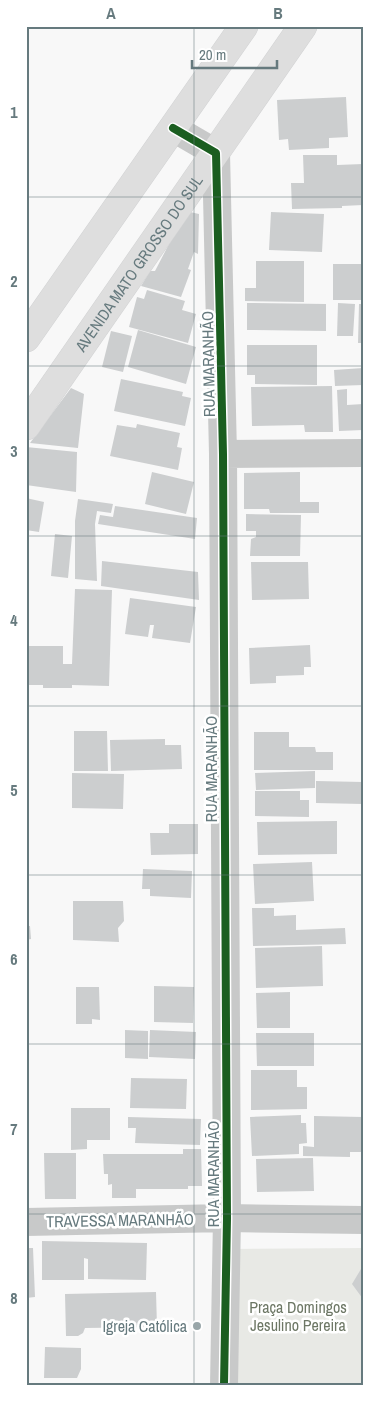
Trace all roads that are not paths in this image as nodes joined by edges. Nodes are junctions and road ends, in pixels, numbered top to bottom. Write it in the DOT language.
graph roads {
  1 [pos="244,26"];
  2 [pos="303,26"];
  3 [pos="173,128"];
  4 [pos="216,153"];
  5 [pos="26,338"];
  6 [pos="26,426"];
  7 [pos="363,453"];
  8 [pos="223,454"];
  9 [pos="227,1218"];
  10 [pos="363,1220"];
  11 [pos="26,1222"];
  12 [pos="224,1385"];
  1 -- 3 [label="main road"];
  2 -- 4 [label="main road, AVENIDA MATO GROSSO DO SUL"];
  3 -- 4 [label="street"];
  3 -- 5 [label="main road"];
  4 -- 6 [label="main road, AVENIDA MATO GROSSO DO SUL"];
  4 -- 8 [label="street, RUA MARANHÃO"];
  7 -- 8 [label="street"];
  8 -- 9 [label="street, RUA MARANHÃO"];
  9 -- 10 [label="street, TRAVESSA MARANHÃO"];
  9 -- 11 [label="street, TRAVESSA MARANHÃO"];
  9 -- 12 [label="street, RUA MARANHÃO"];
}
